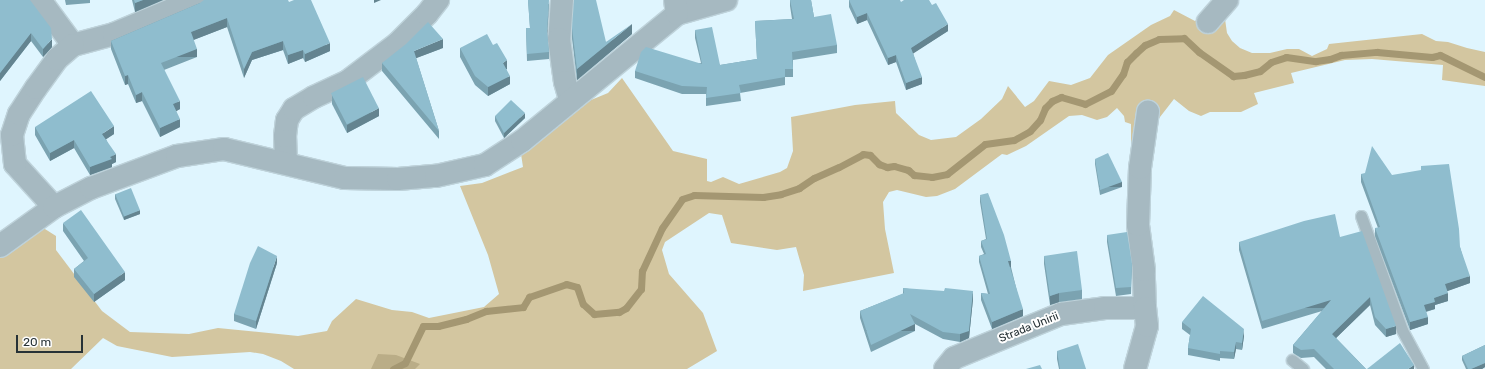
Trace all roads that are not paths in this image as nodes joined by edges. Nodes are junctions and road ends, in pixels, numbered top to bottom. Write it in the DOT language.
graph roads {
  1 [pos="40,0"];
  2 [pos="195,0"];
  3 [pos="438,0"];
  4 [pos="562,0"];
  5 [pos="726,0"];
  6 [pos="1227,0"];
  7 [pos="676,7"];
  8 [pos="1208,22"];
  9 [pos="73,45"];
  10 [pos="570,100"];
  11 [pos="1148,112"];
  12 [pos="286,163"];
  13 [pos="54,207"];
  14 [pos="1361,216"];
  15 [pos="0,246"];
  16 [pos="1145,308"];
  17 [pos="1292,360"];
  18 [pos="945,369"];
  19 [pos="1135,369"];
  20 [pos="1303,369"];
  21 [pos="1423,369"];
  1 -- 9 [label="street"];
  2 -- 9 [label="street"];
  3 -- 12 [label="street"];
  4 -- 10 [label="street"];
  5 -- 7 [label="street"];
  6 -- 8 [label="street"];
  7 -- 10 [label="street"];
  9 -- 13 [label="street"];
  10 -- 12 [label="street"];
  11 -- 16 [label="street"];
  12 -- 13 [label="street"];
  13 -- 15 [label="street"];
  14 -- 21 [label="lane"];
  16 -- 18 [label="street, Strada Unirii"];
  16 -- 19 [label="street"];
  17 -- 20 [label="lane"];
}
